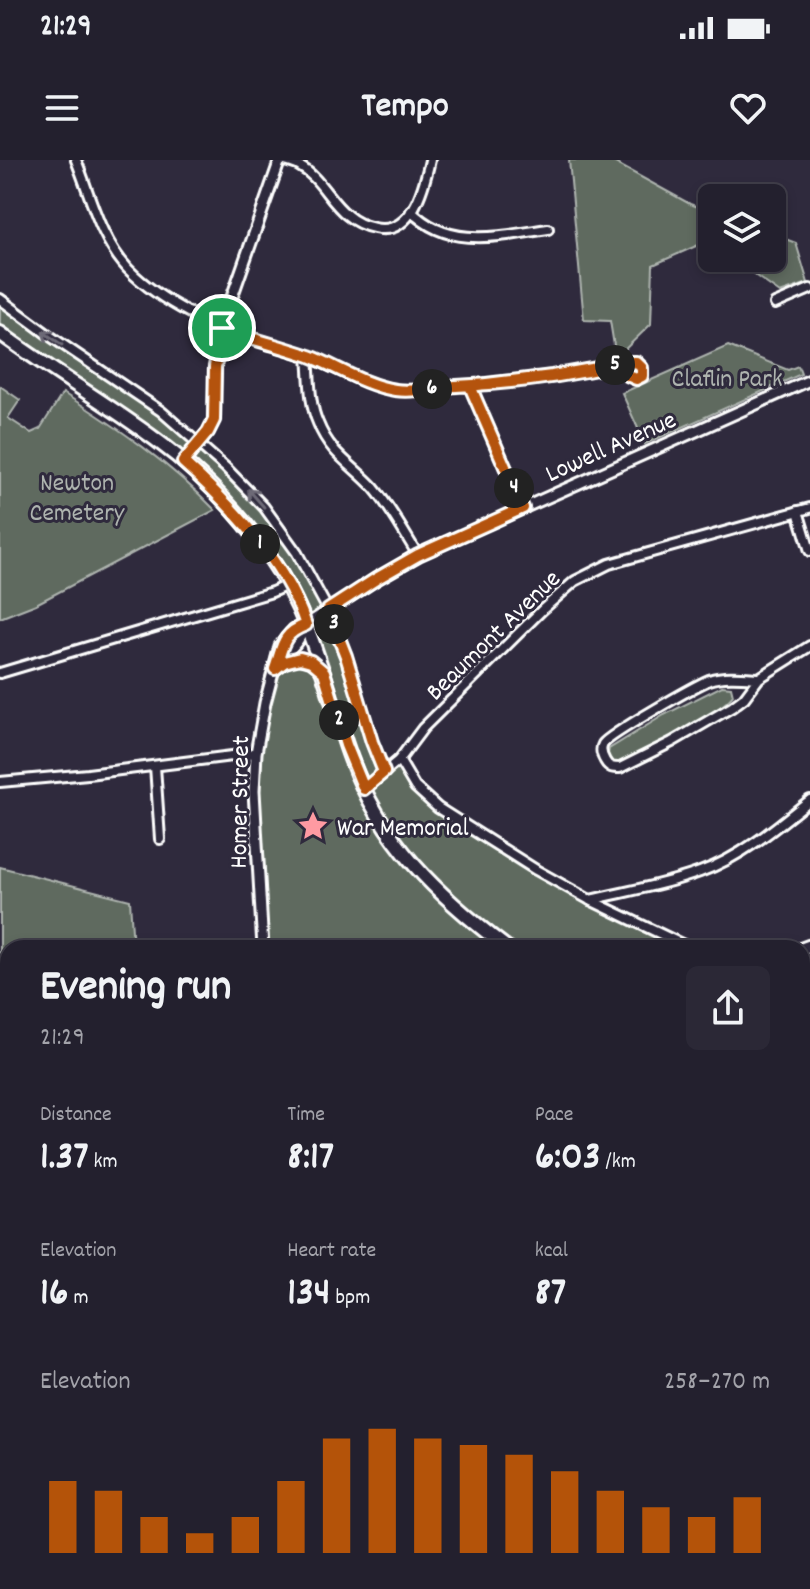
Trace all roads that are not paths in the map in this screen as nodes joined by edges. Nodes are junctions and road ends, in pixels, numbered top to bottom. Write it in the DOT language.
graph roads {
  1 [pos="76,160"];
  2 [pos="281,160"];
  3 [pos="430,160"];
  4 [pos="411,211"];
  5 [pos="548,229"];
  6 [pos="810,289"];
  7 [pos="0,299"];
  8 [pos="775,304"];
  9 [pos="222,328"];
  10 [pos="0,333"];
  11 [pos="308,356"];
  12 [pos="620,364"];
  13 [pos="810,380"];
  14 [pos="470,386"];
  15 [pos="198,443"];
  16 [pos="183,462"];
  17 [pos="523,508"];
  18 [pos="810,508"];
  19 [pos="798,511"];
  20 [pos="810,551"];
  21 [pos="418,555"];
  22 [pos="287,585"];
  23 [pos="328,610"];
  24 [pos="306,625"];
  25 [pos="810,646"];
  26 [pos="276,664"];
  27 [pos="324,672"];
  28 [pos="0,673"];
  29 [pos="759,678"];
  30 [pos="256,753"];
  31 [pos="399,760"];
  32 [pos="155,766"];
  33 [pos="384,772"];
  34 [pos="0,782"];
  35 [pos="364,789"];
  36 [pos="810,800"];
  37 [pos="160,839"];
  38 [pos="590,900"];
  39 [pos="263,940"];
  40 [pos="497,940"];
  41 [pos="673,940"];
  1 -- 9 [label="street"];
  2 -- 4 [label="street"];
  2 -- 9 [label="street"];
  3 -- 4 [label="street"];
  4 -- 5 [label="street"];
  6 -- 8 [label="street"];
  15 -- 7 [label="street, one-way"];
  9 -- 11 [label="street"];
  9 -- 15 [label="street"];
  10 -- 16 [label="main road"];
  11 -- 14 [label="street"];
  11 -- 21 [label="street"];
  12 -- 14 [label="street"];
  13 -- 17 [label="street, Lowell Avenue"];
  14 -- 17 [label="street"];
  15 -- 16 [label="street"];
  23 -- 15 [label="street, one-way"];
  16 -- 22 [label="main road"];
  17 -- 21 [label="street, Lowell Avenue"];
  18 -- 19 [label="street, Beaumont Avenue"];
  19 -- 20 [label="street"];
  19 -- 31 [label="street, Beaumont Avenue"];
  21 -- 23 [label="street, Lowell Avenue"];
  22 -- 24 [label="main road"];
  22 -- 28 [label="street"];
  23 -- 24 [label="street, Lowell Avenue"];
  23 -- 33 [label="street"];
  24 -- 26 [label="street, Homer Street"];
  24 -- 27 [label="main road"];
  25 -- 29 [label="street"];
  26 -- 27 [label="street"];
  26 -- 30 [label="street, Homer Street"];
  27 -- 35 [label="main road"];
  29 -- 29 [label="street"];
  30 -- 32 [label="street"];
  30 -- 39 [label="street, Homer Street"];
  31 -- 33 [label="street, Beaumont Avenue"];
  31 -- 38 [label="street"];
  32 -- 34 [label="street"];
  32 -- 37 [label="street"];
  33 -- 35 [label="street, Beaumont Avenue"];
  35 -- 40 [label="main road"];
  36 -- 38 [label="street"];
  38 -- 41 [label="street"];
}
